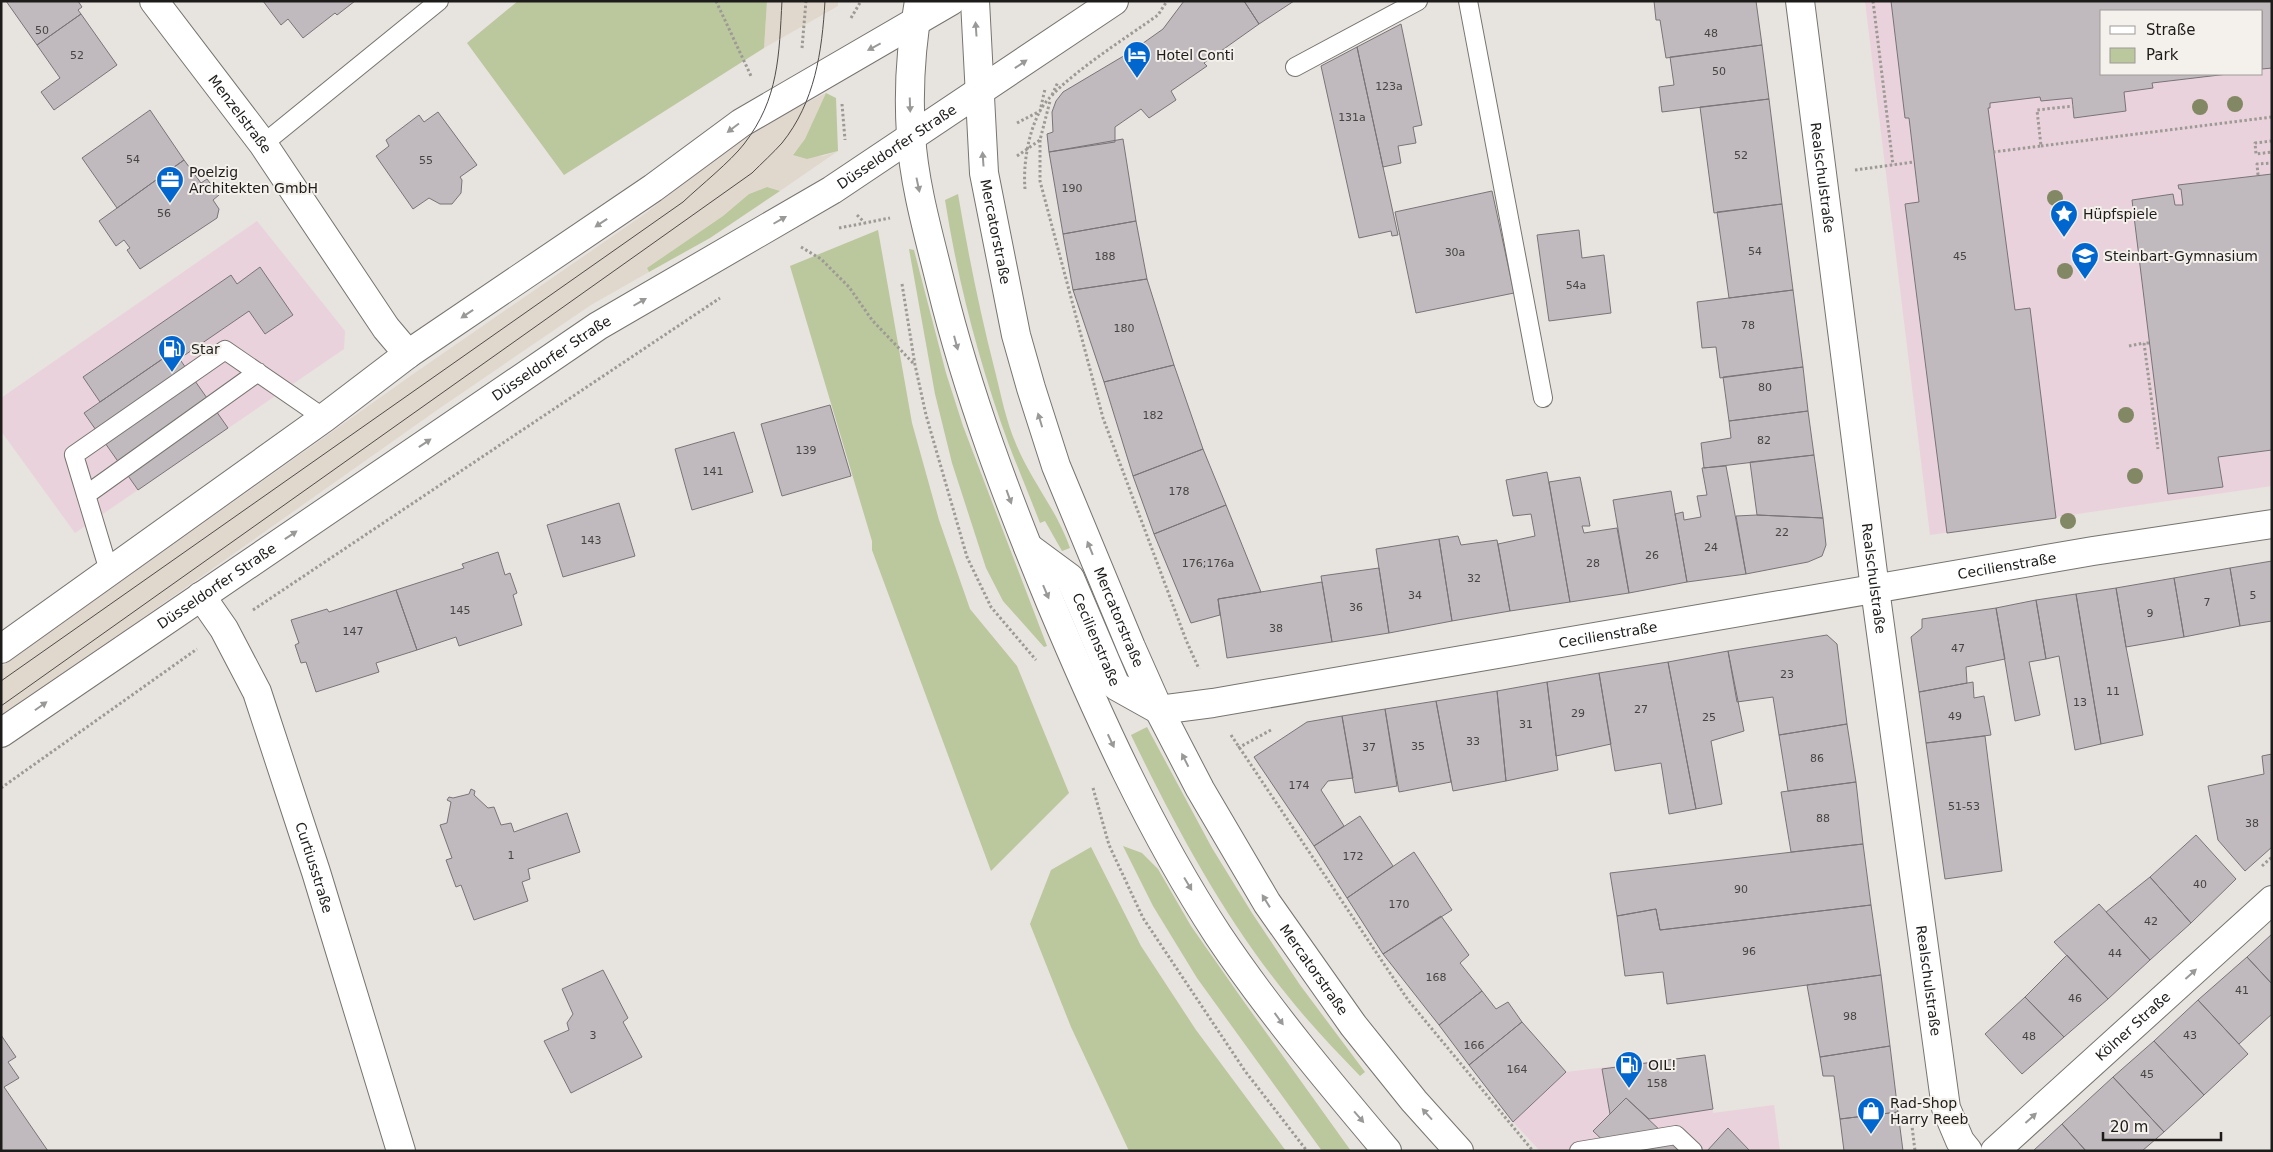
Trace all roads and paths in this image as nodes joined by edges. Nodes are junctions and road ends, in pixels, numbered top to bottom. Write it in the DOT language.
graph roads {
  1 [pos="154,1"];
  2 [pos="439,1"];
  3 [pos="716,1"];
  4 [pos="806,1"];
  5 [pos="861,1"];
  6 [pos="951,1"];
  7 [pos="975,1"];
  8 [pos="1114,1"];
  9 [pos="1167,1"];
  10 [pos="1418,1"];
  11 [pos="1468,1"];
  12 [pos="1800,1"];
  13 [pos="1873,1"];
  14 [pos="917,12"];
  15 [pos="846,26"];
  16 [pos="801,53"];
  17 [pos="1295,67"];
  18 [pos="755,84"];
  19 [pos="980,91"];
  20 [pos="2073,106"];
  21 [pos="2272,117"];
  22 [pos="911,137"];
  23 [pos="1040,140"];
  24 [pos="2272,141"];
  25 [pos="263,144"];
  26 [pos="2041,146"];
  27 [pos="1993,152"];
  28 [pos="2272,152"];
  29 [pos="1914,162"];
  30 [pos="2272,163"];
  31 [pos="1894,165"];
  32 [pos="1848,170"];
  33 [pos="2258,175"];
  34 [pos="1025,194"];
  35 [pos="865,223"];
  36 [pos="833,231"];
  37 [pos="807,242"];
  38 [pos="725,295"];
  39 [pos="2144,343"];
  40 [pos="2149,343"];
  41 [pos="2129,346"];
  42 [pos="408,354"];
  43 [pos="915,365"];
  44 [pos="258,372"];
  45 [pos="1543,398"];
  46 [pos="324,418"];
  47 [pos="2158,449"];
  48 [pos="86,496"];
  49 [pos="2272,524"];
  50 [pos="1028,547"];
  51 [pos="109,571"];
  52 [pos="1875,589"];
  53 [pos="201,596"];
  54 [pos="224,629"];
  55 [pos="1,649"];
  56 [pos="1213,703"];
  57 [pos="1159,710"];
  58 [pos="1,733"];
  59 [pos="1,788"];
  60 [pos="2272,900"];
  61 [pos="1601,1149"];
  62 [pos="401,1151"];
  63 [pos="1387,1151"];
  64 [pos="1459,1151"];
  65 [pos="1533,1151"];
  66 [pos="1579,1151"];
  67 [pos="1693,1151"];
  68 [pos="1968,1151"];
  69 [pos="1995,1151"];
  1 -- 25 [label="main road, Menzelstraße"];
  2 -- 25 [label="lane"];
  3 -- 18 [label="path"];
  4 -- 16 [label="path"];
  5 -- 15 [label="path"];
  6 -- 14 [label="main road"];
  19 -- 7 [label="main road, Mercatorstraße, one-way"];
  19 -- 8 [label="main road, Düsseldorfer Straße, one-way"];
  9 -- 34 [label="path"];
  10 -- 17 [label="lane"];
  11 -- 45 [label="lane"];
  12 -- 52 [label="main road, Realschulstraße"];
  13 -- 31 [label="path"];
  14 -- 22 [label="main road, one-way"];
  14 -- 42 [label="main road, one-way"];
  19 -- 22 [label="main road, Düsseldorfer Straße"];
  57 -- 19 [label="main road, Mercatorstraße, one-way"];
  20 -- 26 [label="path"];
  21 -- 26 [label="path"];
  22 -- 50 [label="main road, one-way"];
  53 -- 22 [label="main road, Düsseldorfer Straße, one-way"];
  23 -- 56 [label="path"];
  24 -- 28 [label="path"];
  25 -- 42 [label="main road, Menzelstraße"];
  26 -- 27 [label="path"];
  29 -- 31 [label="path"];
  30 -- 33 [label="path"];
  31 -- 32 [label="path"];
  35 -- 36 [label="path"];
  37 -- 43 [label="path"];
  38 -- 54 [label="path"];
  39 -- 40 [label="path"];
  39 -- 41 [label="path"];
  39 -- 47 [label="path"];
  42 -- 46 [label="main road"];
  44 -- 46 [label="lane"];
  44 -- 48 [label="lane"];
  44 -- 48 [label="lane"];
  46 -- 51 [label="main road"];
  48 -- 51 [label="lane"];
  49 -- 52 [label="main road, Cecilienstraße"];
  50 -- 57 [label="main road, Cecilienstraße"];
  50 -- 63 [label="main road, one-way"];
  51 -- 55 [label="main road"];
  52 -- 56 [label="main road, Cecilienstraße"];
  52 -- 68 [label="main road, Realschulstraße"];
  53 -- 54 [label="main road, Curtiusstraße"];
  58 -- 53 [label="main road, Düsseldorfer Straße, one-way"];
  54 -- 59 [label="path"];
  54 -- 62 [label="main road, Curtiusstraße"];
  56 -- 57 [label="main road, Cecilienstraße"];
  56 -- 65 [label="path"];
  64 -- 57 [label="main road, Mercatorstraße, one-way"];
  69 -- 60 [label="main road, Kölner Straße, one-way"];
  61 -- 66 [label="lane"];
  61 -- 67 [label="lane"];
}
